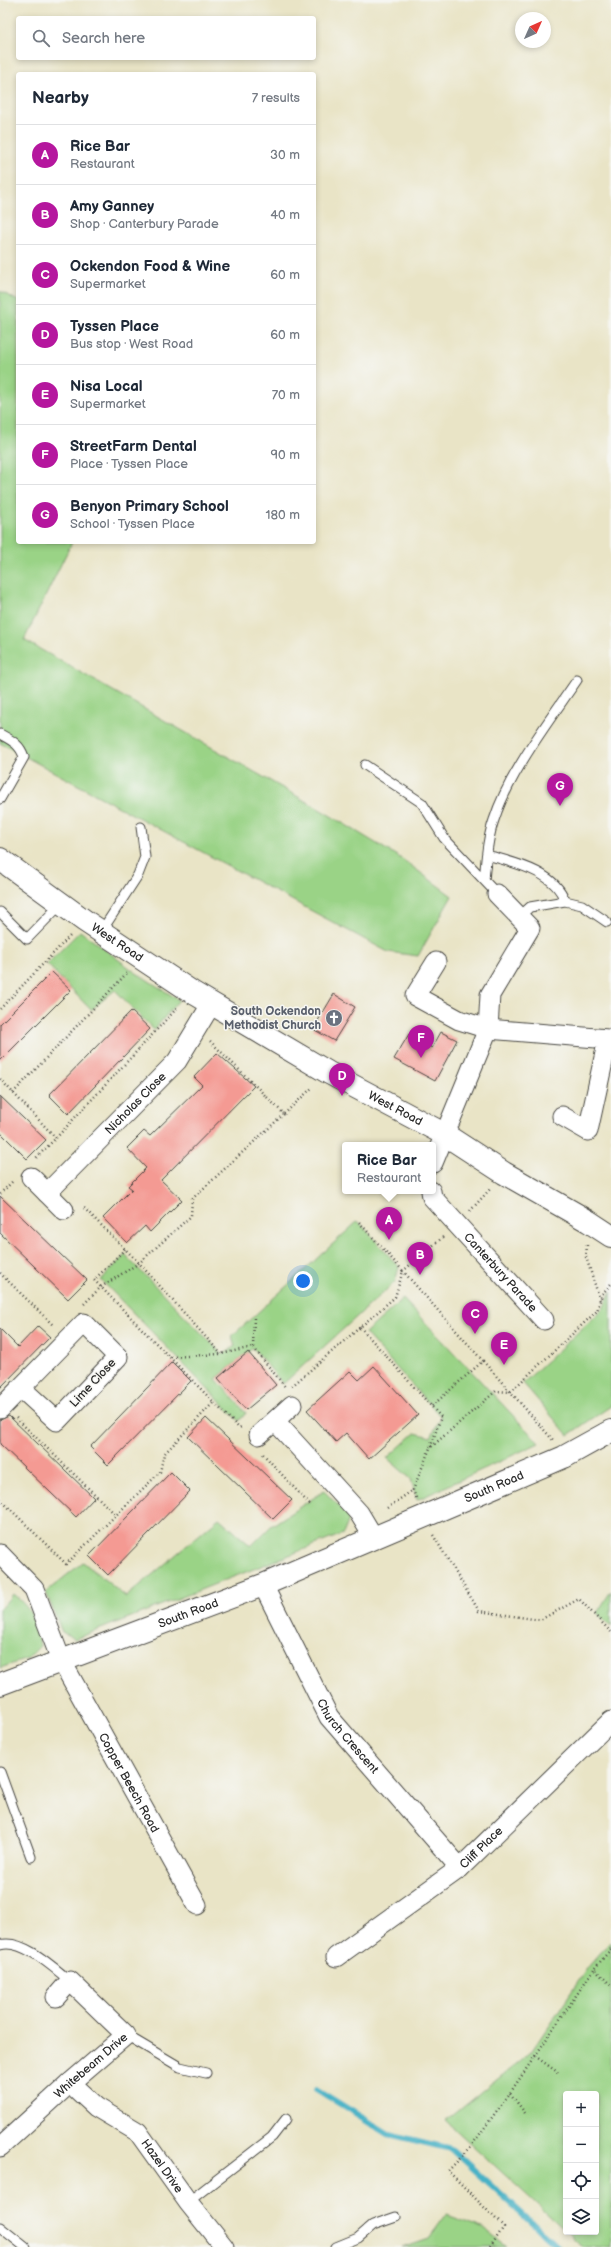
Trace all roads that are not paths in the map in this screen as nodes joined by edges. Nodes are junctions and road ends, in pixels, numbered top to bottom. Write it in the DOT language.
graph roads {
  1 [pos="577,680"];
  2 [pos="0,734"];
  3 [pos="365,765"];
  4 [pos="0,799"];
  5 [pos="141,827"];
  6 [pos="487,855"];
  7 [pos="0,859"];
  8 [pos="484,880"];
  9 [pos="497,894"];
  10 [pos="565,901"];
  11 [pos="61,904"];
  12 [pos="0,912"];
  13 [pos="519,917"];
  14 [pos="607,922"];
  15 [pos="93,927"];
  16 [pos="436,962"];
  17 [pos="212,1003"];
  18 [pos="488,1029"];
  19 [pos="609,1039"];
  20 [pos="562,1116"];
  21 [pos="444,1134"];
  22 [pos="436,1155"];
  23 [pos="27,1171"];
  24 [pos="47,1193"];
  25 [pos="431,1194"];
  26 [pos="72,1207"];
  27 [pos="611,1236"];
  28 [pos="544,1320"];
  29 [pos="21,1388"];
  30 [pos="287,1395"];
  31 [pos="5,1410"];
  32 [pos="275,1421"];
  33 [pos="611,1431"];
  34 [pos="255,1440"];
  35 [pos="369,1531"];
  36 [pos="0,1554"];
  37 [pos="263,1585"];
  38 [pos="61,1660"];
  39 [pos="0,1684"];
  40 [pos="611,1721"];
  41 [pos="0,1772"];
  42 [pos="31,1857"];
  43 [pos="460,1868"];
  44 [pos="197,1905"];
  45 [pos="0,1945"];
  46 [pos="336,1957"];
  47 [pos="70,1981"];
  48 [pos="56,1997"];
  49 [pos="126,2035"];
  50 [pos="206,2073"];
  51 [pos="70,2083"];
  52 [pos="286,2119"];
  53 [pos="0,2147"];
  54 [pos="188,2202"];
  55 [pos="396,2218"];
  56 [pos="0,2227"];
  57 [pos="25,2247"];
  58 [pos="224,2247"];
  59 [pos="336,2247"];
  1 -- 6 [label="lane"];
  2 -- 4 [label="lane"];
  3 -- 8 [label="lane"];
  5 -- 15 [label="lane"];
  6 -- 8 [label="lane"];
  6 -- 10 [label="lane"];
  7 -- 11 [label="street, West Road"];
  8 -- 9 [label="lane"];
  9 -- 13 [label="street"];
  10 -- 13 [label="lane"];
  10 -- 14 [label="lane"];
  11 -- 12 [label="lane"];
  11 -- 15 [label="street, West Road"];
  13 -- 18 [label="street"];
  15 -- 17 [label="street, West Road"];
  16 -- 18 [label="street"];
  17 -- 21 [label="street, West Road"];
  17 -- 24 [label="street, Nicholas Close"];
  18 -- 19 [label="street"];
  18 -- 21 [label="street"];
  19 -- 20 [label="street"];
  21 -- 22 [label="street"];
  21 -- 27 [label="street, West Road"];
  23 -- 24 [label="street"];
  24 -- 26 [label="street"];
  25 -- 28 [label="street, Canterbury Parade"];
  29 -- 29 [label="street, Lime Close"];
  29 -- 31 [label="street, Lime Close"];
  30 -- 32 [label="street"];
  32 -- 34 [label="street"];
  32 -- 35 [label="street"];
  33 -- 35 [label="street, South Road"];
  35 -- 37 [label="street, South Road"];
  36 -- 38 [label="street"];
  37 -- 38 [label="street, South Road"];
  37 -- 43 [label="street, Church Crescent"];
  38 -- 39 [label="street, South Road"];
  38 -- 44 [label="street, Copper Beech Road"];
  40 -- 43 [label="street, Cliff Place"];
  41 -- 42 [label="lane"];
  43 -- 46 [label="street, Cliff Place"];
  45 -- 47 [label="lane"];
  47 -- 48 [label="street"];
  47 -- 49 [label="street, Whitebeam Drive"];
  49 -- 50 [label="lane"];
  49 -- 51 [label="street, Whitebeam Drive"];
  51 -- 53 [label="street, Whitebeam Drive"];
  51 -- 54 [label="street, Hazel Drive"];
  52 -- 54 [label="lane"];
  54 -- 58 [label="street, Hazel Drive"];
  55 -- 59 [label="lane"];
  56 -- 57 [label="lane"];
}
